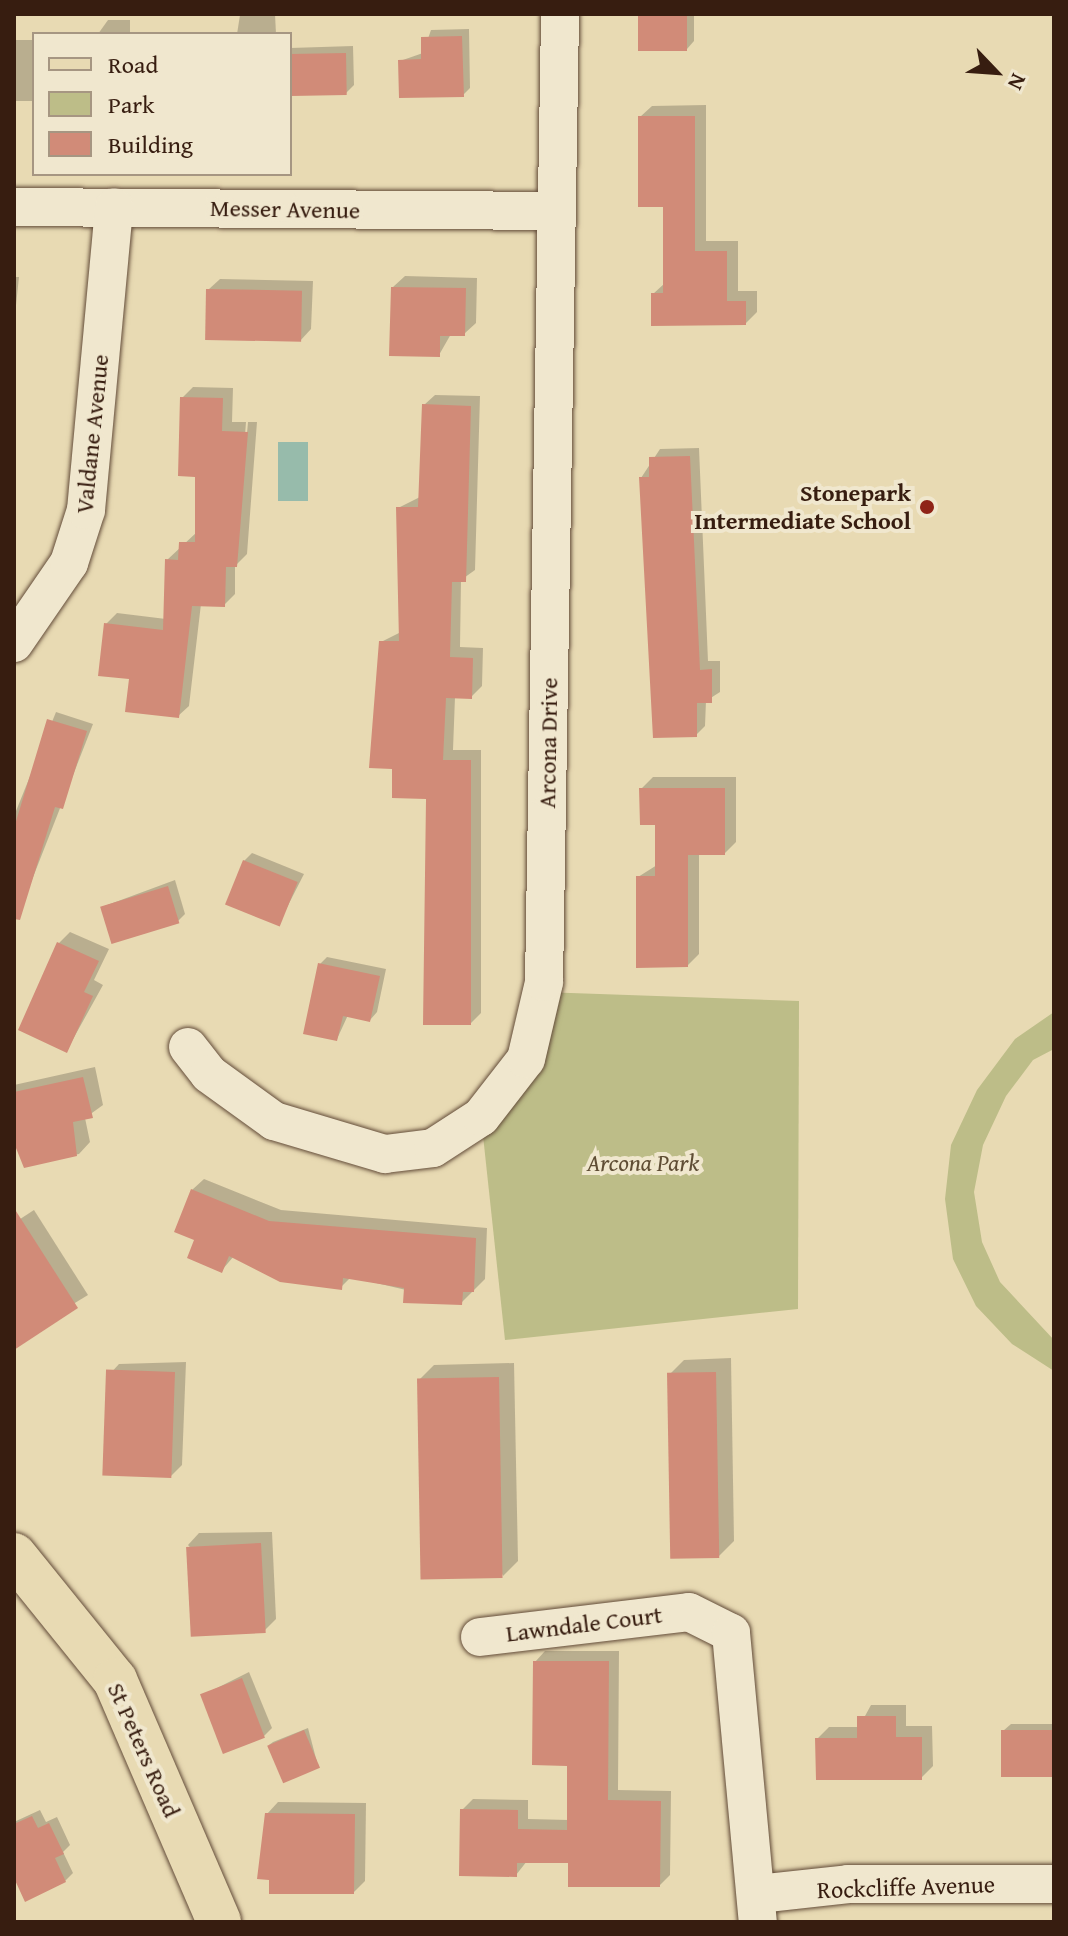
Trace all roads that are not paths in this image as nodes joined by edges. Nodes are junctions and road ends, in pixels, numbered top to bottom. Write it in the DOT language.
graph roads {
  1 [pos="560,14"];
  2 [pos="14,207"];
  3 [pos="114,207"];
  4 [pos="557,211"];
  5 [pos="14,643"];
  6 [pos="188,1047"];
  7 [pos="14,1555"];
  8 [pos="731,1633"];
  9 [pos="480,1637"];
  10 [pos="1054,1884"];
  11 [pos="758,1908"];
  12 [pos="219,1922"];
  1 -- 4 [label="street, Arcona Drive"];
  2 -- 3 [label="street, Messer Avenue"];
  3 -- 4 [label="street, Messer Avenue"];
  3 -- 5 [label="street, Valdane Avenue"];
  4 -- 6 [label="street, Arcona Drive"];
  7 -- 12 [label="main road, St Peters Road"];
  8 -- 9 [label="street, Lawndale Court"];
  8 -- 11 [label="street, Rockcliffe Avenue"];
  10 -- 11 [label="street, Rockcliffe Avenue"];
}
